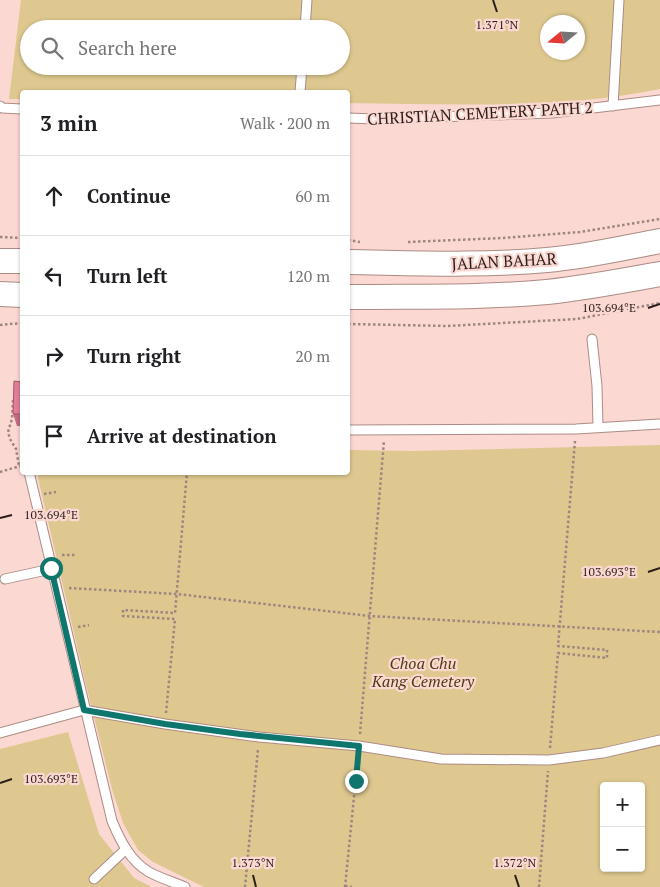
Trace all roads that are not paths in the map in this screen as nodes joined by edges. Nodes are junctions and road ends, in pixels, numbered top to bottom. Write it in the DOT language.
graph roads {
  1 [pos="307,0"];
  2 [pos="619,0"];
  3 [pos="306,20"];
  4 [pos="301,75"];
  5 [pos="300,90"];
  6 [pos="660,100"];
  7 [pos="0,106"];
  8 [pos="613,106"];
  9 [pos="20,109"];
  10 [pos="350,118"];
  11 [pos="660,240"];
  12 [pos="0,261"];
  13 [pos="20,261"];
  14 [pos="350,262"];
  15 [pos="660,274"];
  16 [pos="0,294"];
  17 [pos="20,296"];
  18 [pos="350,297"];
  19 [pos="592,340"];
  20 [pos="660,424"];
  21 [pos="598,426"];
  22 [pos="350,430"];
  23 [pos="30,475"];
  24 [pos="51,568"];
  25 [pos="5,579"];
  26 [pos="84,710"];
  27 [pos="0,733"];
  28 [pos="660,740"];
  29 [pos="126,849"];
  30 [pos="94,879"];
  31 [pos="185,887"];
  1 -- 3 [label="lane"];
  2 -- 8 [label="lane"];
  4 -- 5 [label="lane"];
  6 -- 8 [label="lane, CHRISTIAN CEMETERY PATH 2"];
  7 -- 9 [label="lane"];
  8 -- 10 [label="lane, CHRISTIAN CEMETERY PATH 2"];
  11 -- 14 [label="main road, JALAN BAHAR"];
  12 -- 13 [label="main road"];
  15 -- 18 [label="main road, JALAN BAHAR"];
  16 -- 17 [label="main road"];
  19 -- 21 [label="lane"];
  20 -- 21 [label="lane"];
  21 -- 22 [label="lane"];
  23 -- 24 [label="lane"];
  24 -- 25 [label="lane"];
  24 -- 26 [label="lane"];
  26 -- 27 [label="lane"];
  26 -- 28 [label="lane"];
  26 -- 29 [label="lane"];
  29 -- 30 [label="lane"];
  29 -- 31 [label="lane"];
}
